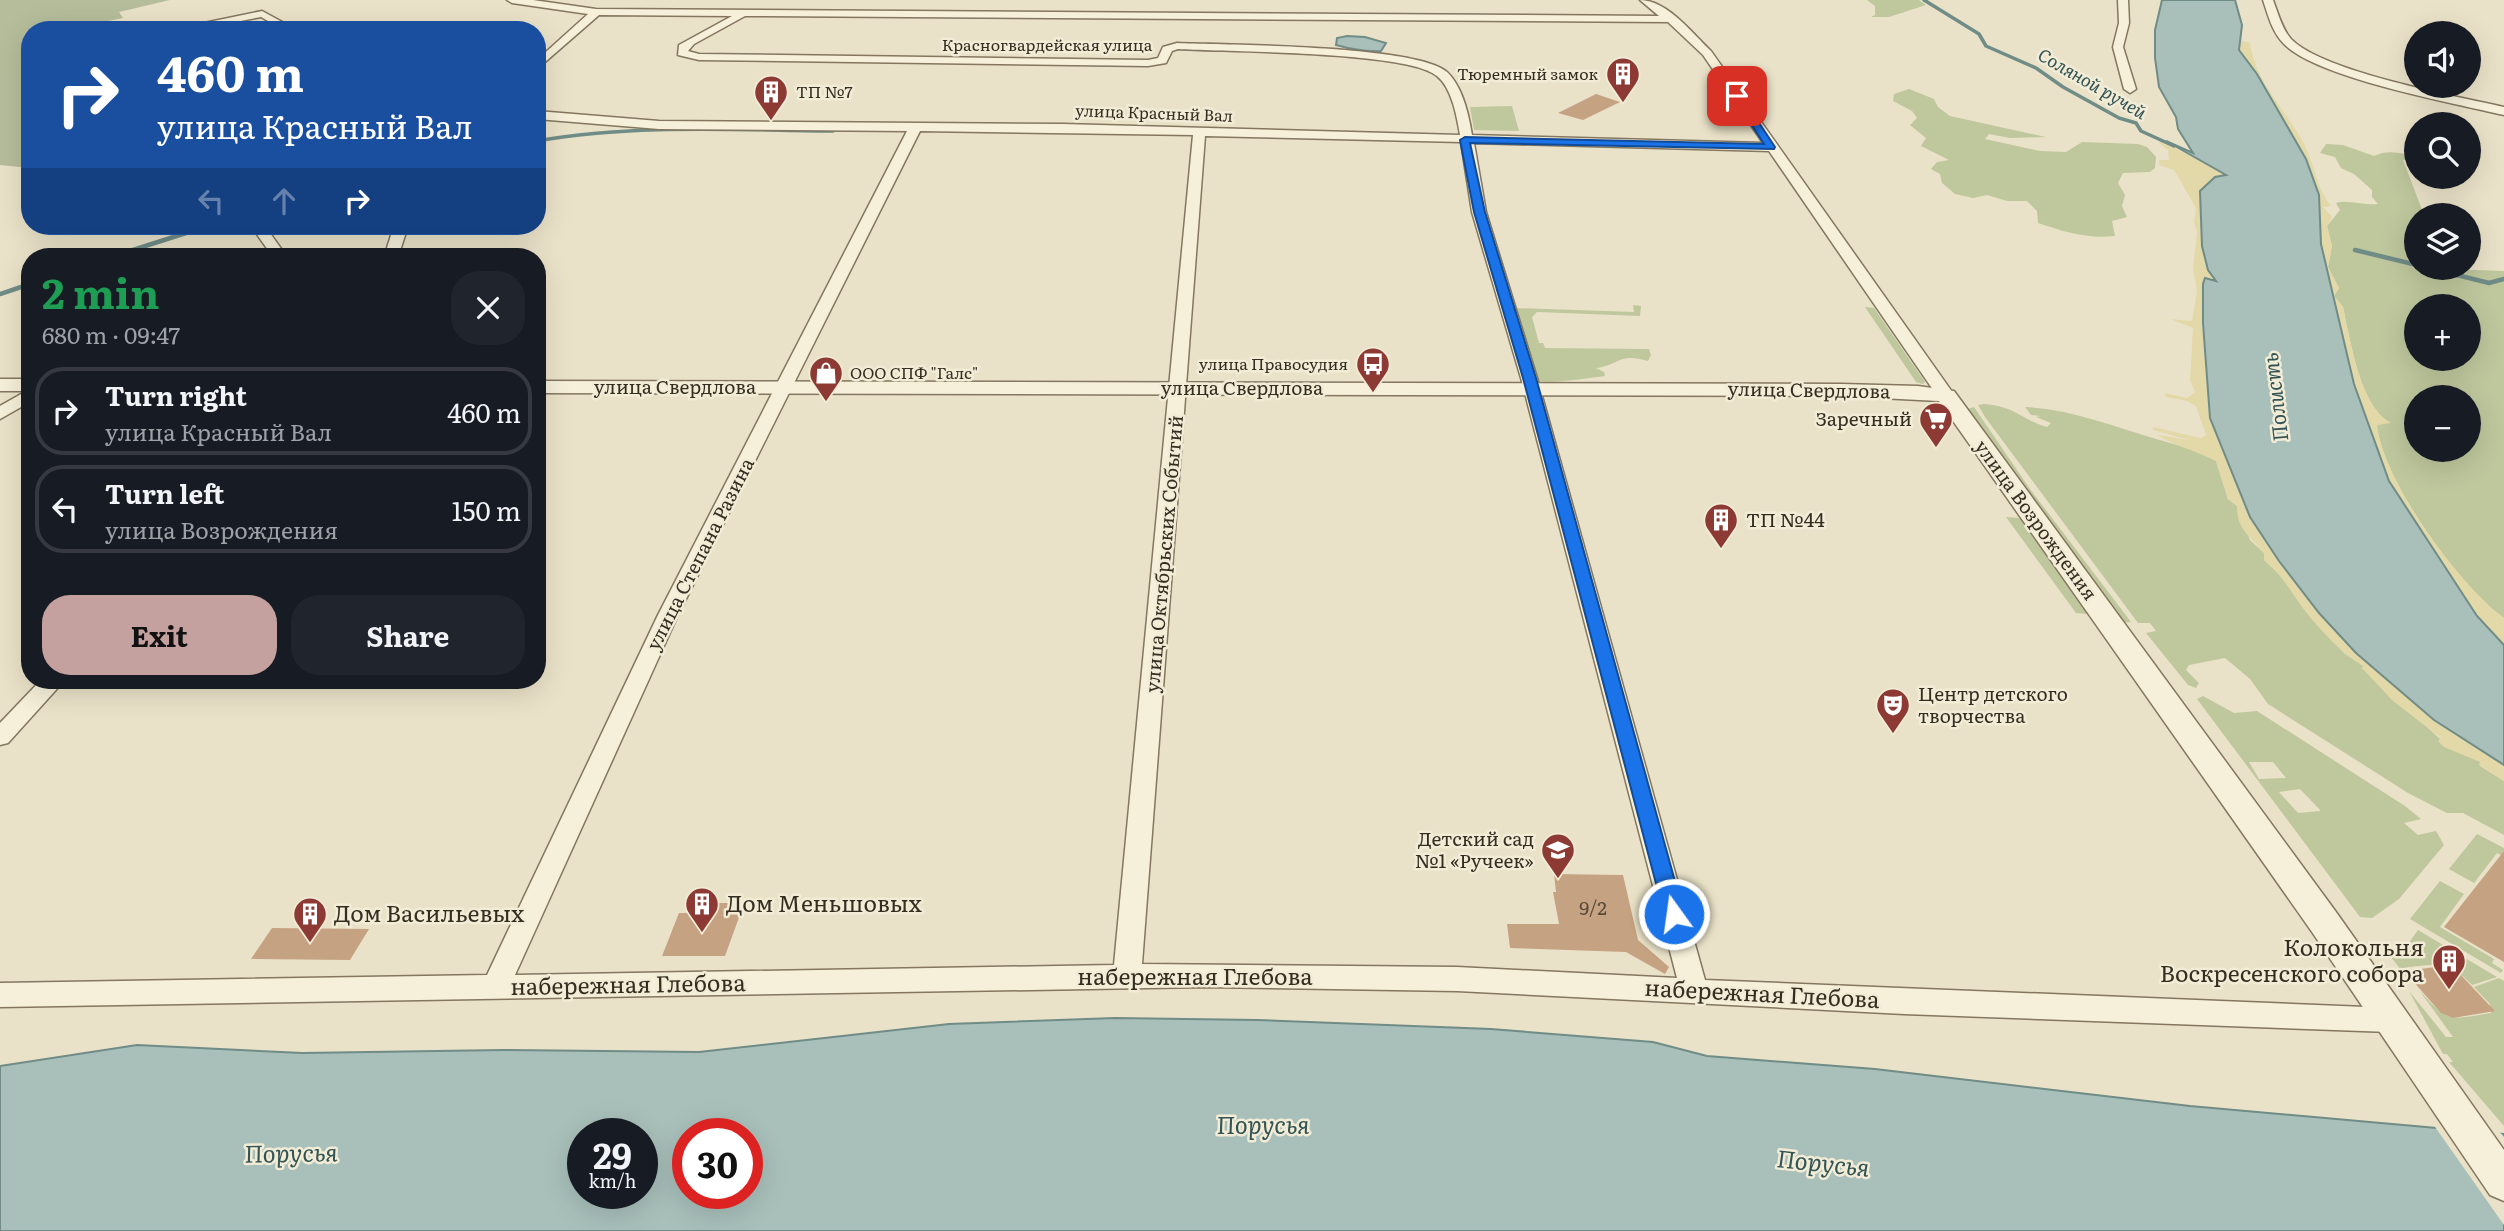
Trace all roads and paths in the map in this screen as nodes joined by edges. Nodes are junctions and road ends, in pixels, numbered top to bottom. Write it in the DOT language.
graph roads {
  1 [pos="512,0"];
  2 [pos="1645,0"];
  3 [pos="2123,0"];
  4 [pos="2268,0"];
  5 [pos="596,12"];
  6 [pos="741,14"];
  7 [pos="1670,19"];
  8 [pos="224,21"];
  9 [pos="275,21"];
  10 [pos="546,58"];
  11 [pos="2130,89"];
  12 [pos="2504,111"];
  13 [pos="546,118"];
  14 [pos="916,126"];
  15 [pos="1200,132"];
  16 [pos="1465,140"];
  17 [pos="1771,147"];
  18 [pos="0,385"];
  19 [pos="21,385"];
  20 [pos="546,387"];
  21 [pos="784,387"];
  22 [pos="1179,388"];
  23 [pos="1532,390"];
  24 [pos="1946,396"];
  25 [pos="21,400"];
  26 [pos="0,414"];
  27 [pos="45,689"];
  28 [pos="0,737"];
  29 [pos="1128,976"];
  30 [pos="495,988"];
  31 [pos="1694,990"];
  32 [pos="0,995"];
  33 [pos="2390,1020"];
  34 [pos="2413,1054"];
  35 [pos="2504,1182"];
  1 -- 5 [label="street"];
  2 -- 7 [label="street, улица Возрождения"];
  3 -- 11 [label="street"];
  4 -- 12 [label="street"];
  5 -- 6 [label="street"];
  5 -- 10 [label="street"];
  6 -- 7 [label="street"];
  6 -- 16 [label="street, Красногвардейская улица"];
  7 -- 17 [label="street, улица Возрождения"];
  8 -- 9 [label="street"];
  13 -- 14 [label="street, улица Красный Вал"];
  14 -- 15 [label="street, улица Красный Вал"];
  14 -- 21 [label="street, улица Степана Разина"];
  15 -- 16 [label="street, улица Красный Вал"];
  15 -- 22 [label="street, улица Октябрьских Событий"];
  16 -- 17 [label="street, улица Красный Вал"];
  16 -- 23 [label="street"];
  17 -- 24 [label="street, улица Возрождения"];
  18 -- 19 [label="street"];
  20 -- 21 [label="street, улица Свердлова"];
  21 -- 22 [label="street, улица Свердлова"];
  21 -- 30 [label="street, улица Степана Разина"];
  22 -- 23 [label="street, улица Свердлова"];
  22 -- 29 [label="street, улица Октябрьских Событий"];
  23 -- 24 [label="street, улица Свердлова"];
  23 -- 31 [label="street"];
  24 -- 33 [label="street, улица Возрождения"];
  25 -- 26 [label="street"];
  27 -- 28 [label="street"];
  29 -- 30 [label="street, набережная Глебова"];
  29 -- 31 [label="street, набережная Глебова"];
  30 -- 32 [label="street, набережная Глебова"];
  31 -- 33 [label="street, набережная Глебова"];
  33 -- 34 [label="street, улица Возрождения"];
  34 -- 35 [label="street"];
}
